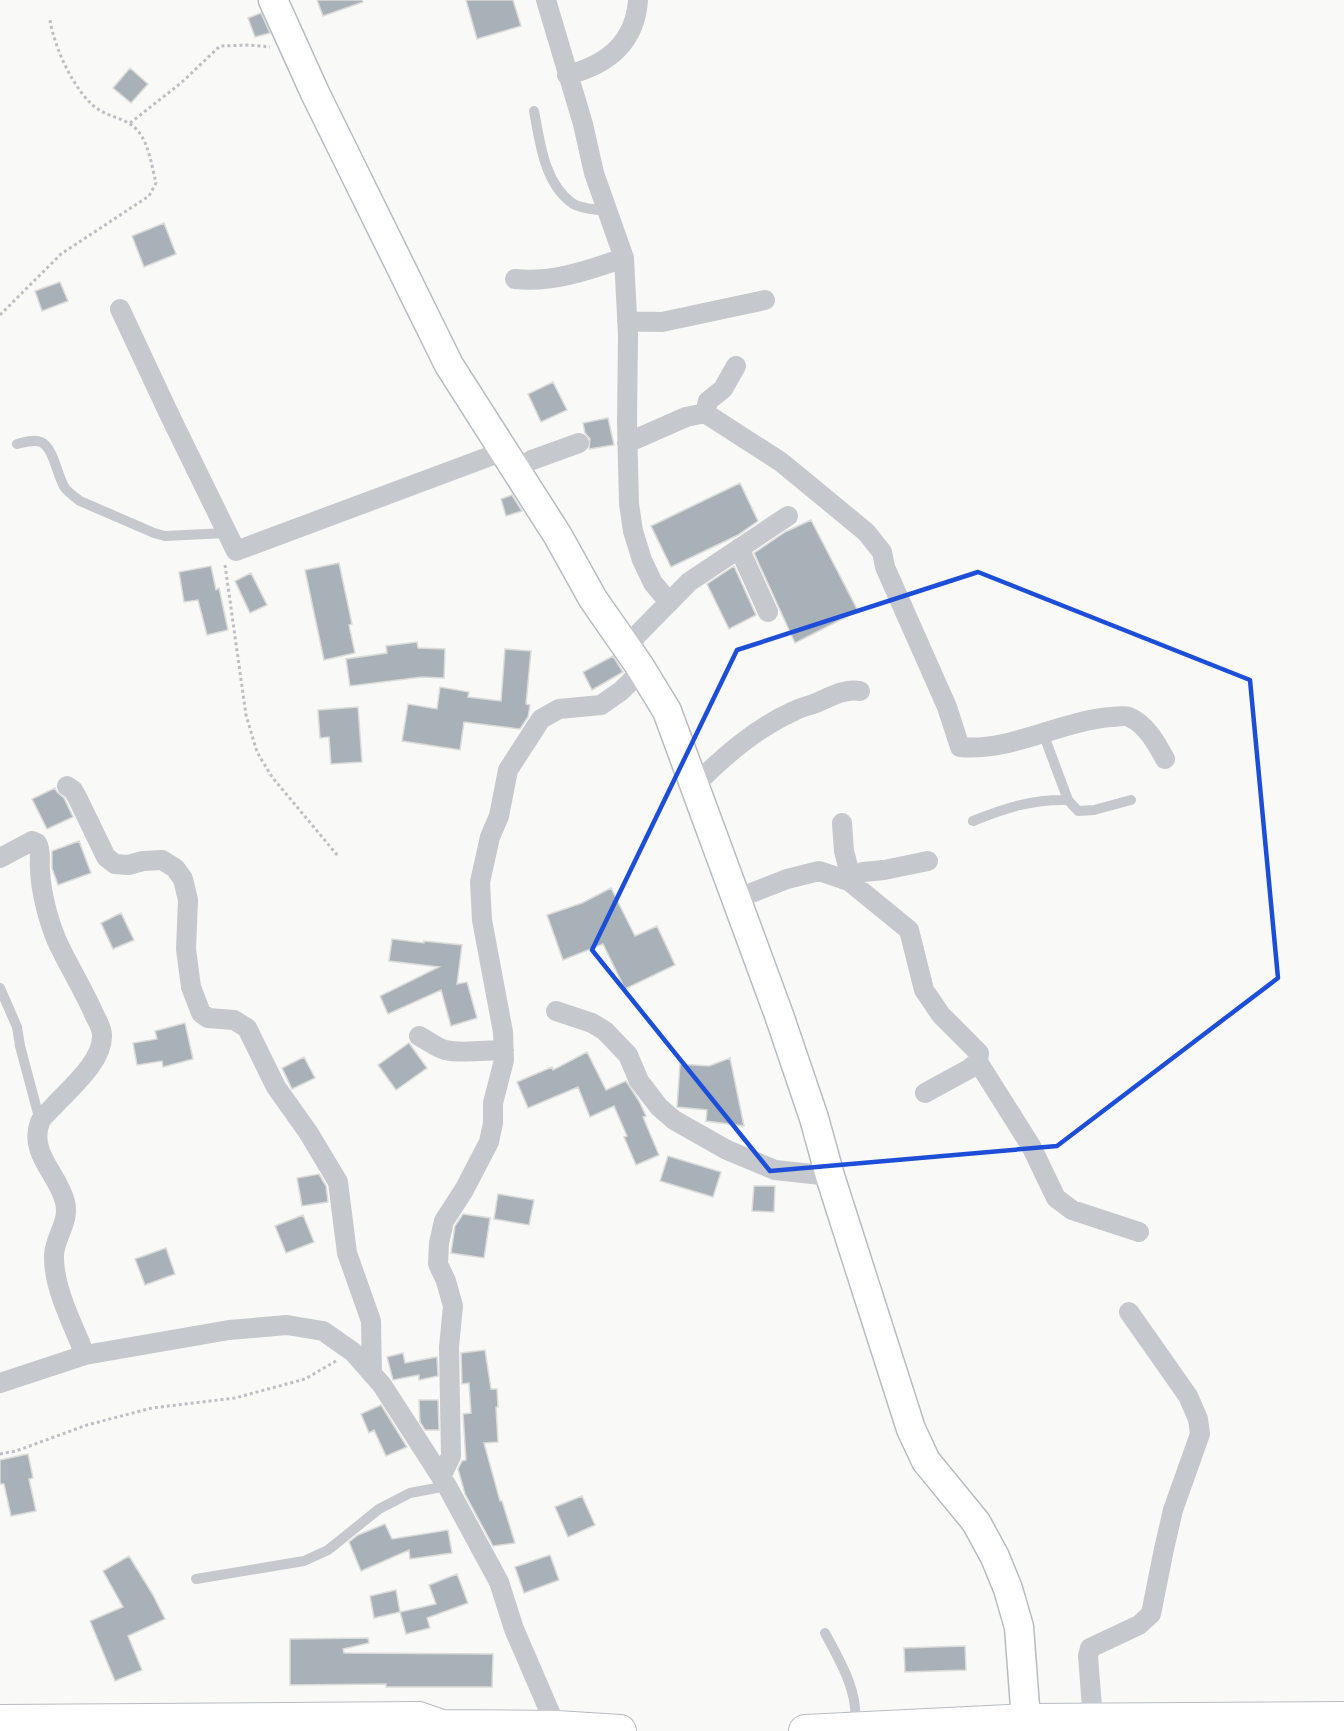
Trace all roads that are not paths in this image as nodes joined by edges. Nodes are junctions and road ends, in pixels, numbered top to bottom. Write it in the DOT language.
graph roads {
  1 [pos="273,0"];
  2 [pos="546,0"];
  3 [pos="638,0"];
  4 [pos="567,75"];
  5 [pos="534,111"];
  6 [pos="609,211"];
  7 [pos="624,258"];
  8 [pos="515,279"];
  9 [pos="765,300"];
  10 [pos="120,309"];
  11 [pos="627,321"];
  12 [pos="736,366"];
  13 [pos="705,414"];
  14 [pos="579,443"];
  15 [pos="627,443"];
  16 [pos="17,444"];
  17 [pos="510,460"];
  18 [pos="788,516"];
  19 [pos="226,533"];
  20 [pos="739,548"];
  21 [pos="669,601"];
  22 [pos="768,612"];
  23 [pos="636,660"];
  24 [pos="860,691"];
  25 [pos="1043,733"];
  26 [pos="1165,759"];
  27 [pos="67,786"];
  28 [pos="694,786"];
  29 [pos="1068,800"];
  30 [pos="1131,800"];
  31 [pos="973,821"];
  32 [pos="842,823"];
  33 [pos="0,858"];
  34 [pos="928,861"];
  35 [pos="847,881"];
  36 [pos="736,899"];
  37 [pos="0,988"];
  38 [pos="556,1011"];
  39 [pos="419,1036"];
  40 [pos="504,1050"];
  41 [pos="978,1062"];
  42 [pos="925,1093"];
  43 [pos="40,1121"];
  44 [pos="830,1176"];
  45 [pos="1139,1232"];
  46 [pos="1130,1312"];
  47 [pos="85,1354"];
  48 [pos="372,1374"];
  49 [pos="0,1383"];
  50 [pos="444,1482"];
  51 [pos="196,1579"];
  52 [pos="825,1633"];
  53 [pos="1344,1718"];
  54 [pos="0,1720"];
  55 [pos="1093,1720"];
  56 [pos="1027,1726"];
  57 [pos="436,1729"];
  58 [pos="557,1729"];
  59 [pos="854,1729"];
  60 [pos="2,1731"];
  61 [pos="620,1731"];
  62 [pos="805,1731"];
  1 -- 17 [label="street"];
  2 -- 4 [label="street"];
  3 -- 4 [label="street"];
  4 -- 6 [label="street"];
  5 -- 6 [label="lane"];
  6 -- 7 [label="street"];
  7 -- 8 [label="street"];
  7 -- 11 [label="street"];
  9 -- 11 [label="street"];
  10 -- 19 [label="street"];
  11 -- 15 [label="street"];
  12 -- 13 [label="street"];
  13 -- 15 [label="street"];
  13 -- 25 [label="street"];
  14 -- 17 [label="street"];
  15 -- 21 [label="street"];
  16 -- 19 [label="lane"];
  17 -- 19 [label="street"];
  17 -- 23 [label="street"];
  18 -- 20 [label="street"];
  20 -- 21 [label="street"];
  20 -- 22 [label="street"];
  21 -- 23 [label="street"];
  23 -- 28 [label="street"];
  23 -- 40 [label="street"];
  24 -- 28 [label="street"];
  25 -- 26 [label="street"];
  25 -- 29 [label="lane"];
  27 -- 48 [label="street"];
  28 -- 36 [label="street"];
  29 -- 30 [label="lane"];
  29 -- 31 [label="lane"];
  32 -- 35 [label="street"];
  33 -- 43 [label="street"];
  34 -- 35 [label="street"];
  35 -- 36 [label="street"];
  35 -- 41 [label="street"];
  36 -- 44 [label="street"];
  37 -- 43 [label="lane"];
  38 -- 44 [label="street"];
  39 -- 40 [label="street"];
  40 -- 50 [label="street"];
  41 -- 42 [label="street"];
  41 -- 45 [label="street"];
  43 -- 47 [label="street"];
  44 -- 56 [label="street"];
  46 -- 55 [label="street"];
  47 -- 48 [label="street"];
  47 -- 49 [label="street"];
  48 -- 50 [label="street"];
  50 -- 51 [label="lane"];
  50 -- 58 [label="street"];
  52 -- 59 [label="lane"];
  53 -- 55 [label="main road"];
  54 -- 57 [label="main road"];
  54 -- 60 [label="street"];
  55 -- 56 [label="main road"];
  56 -- 59 [label="main road"];
  57 -- 58 [label="main road"];
  58 -- 61 [label="main road"];
  59 -- 62 [label="main road"];
}
